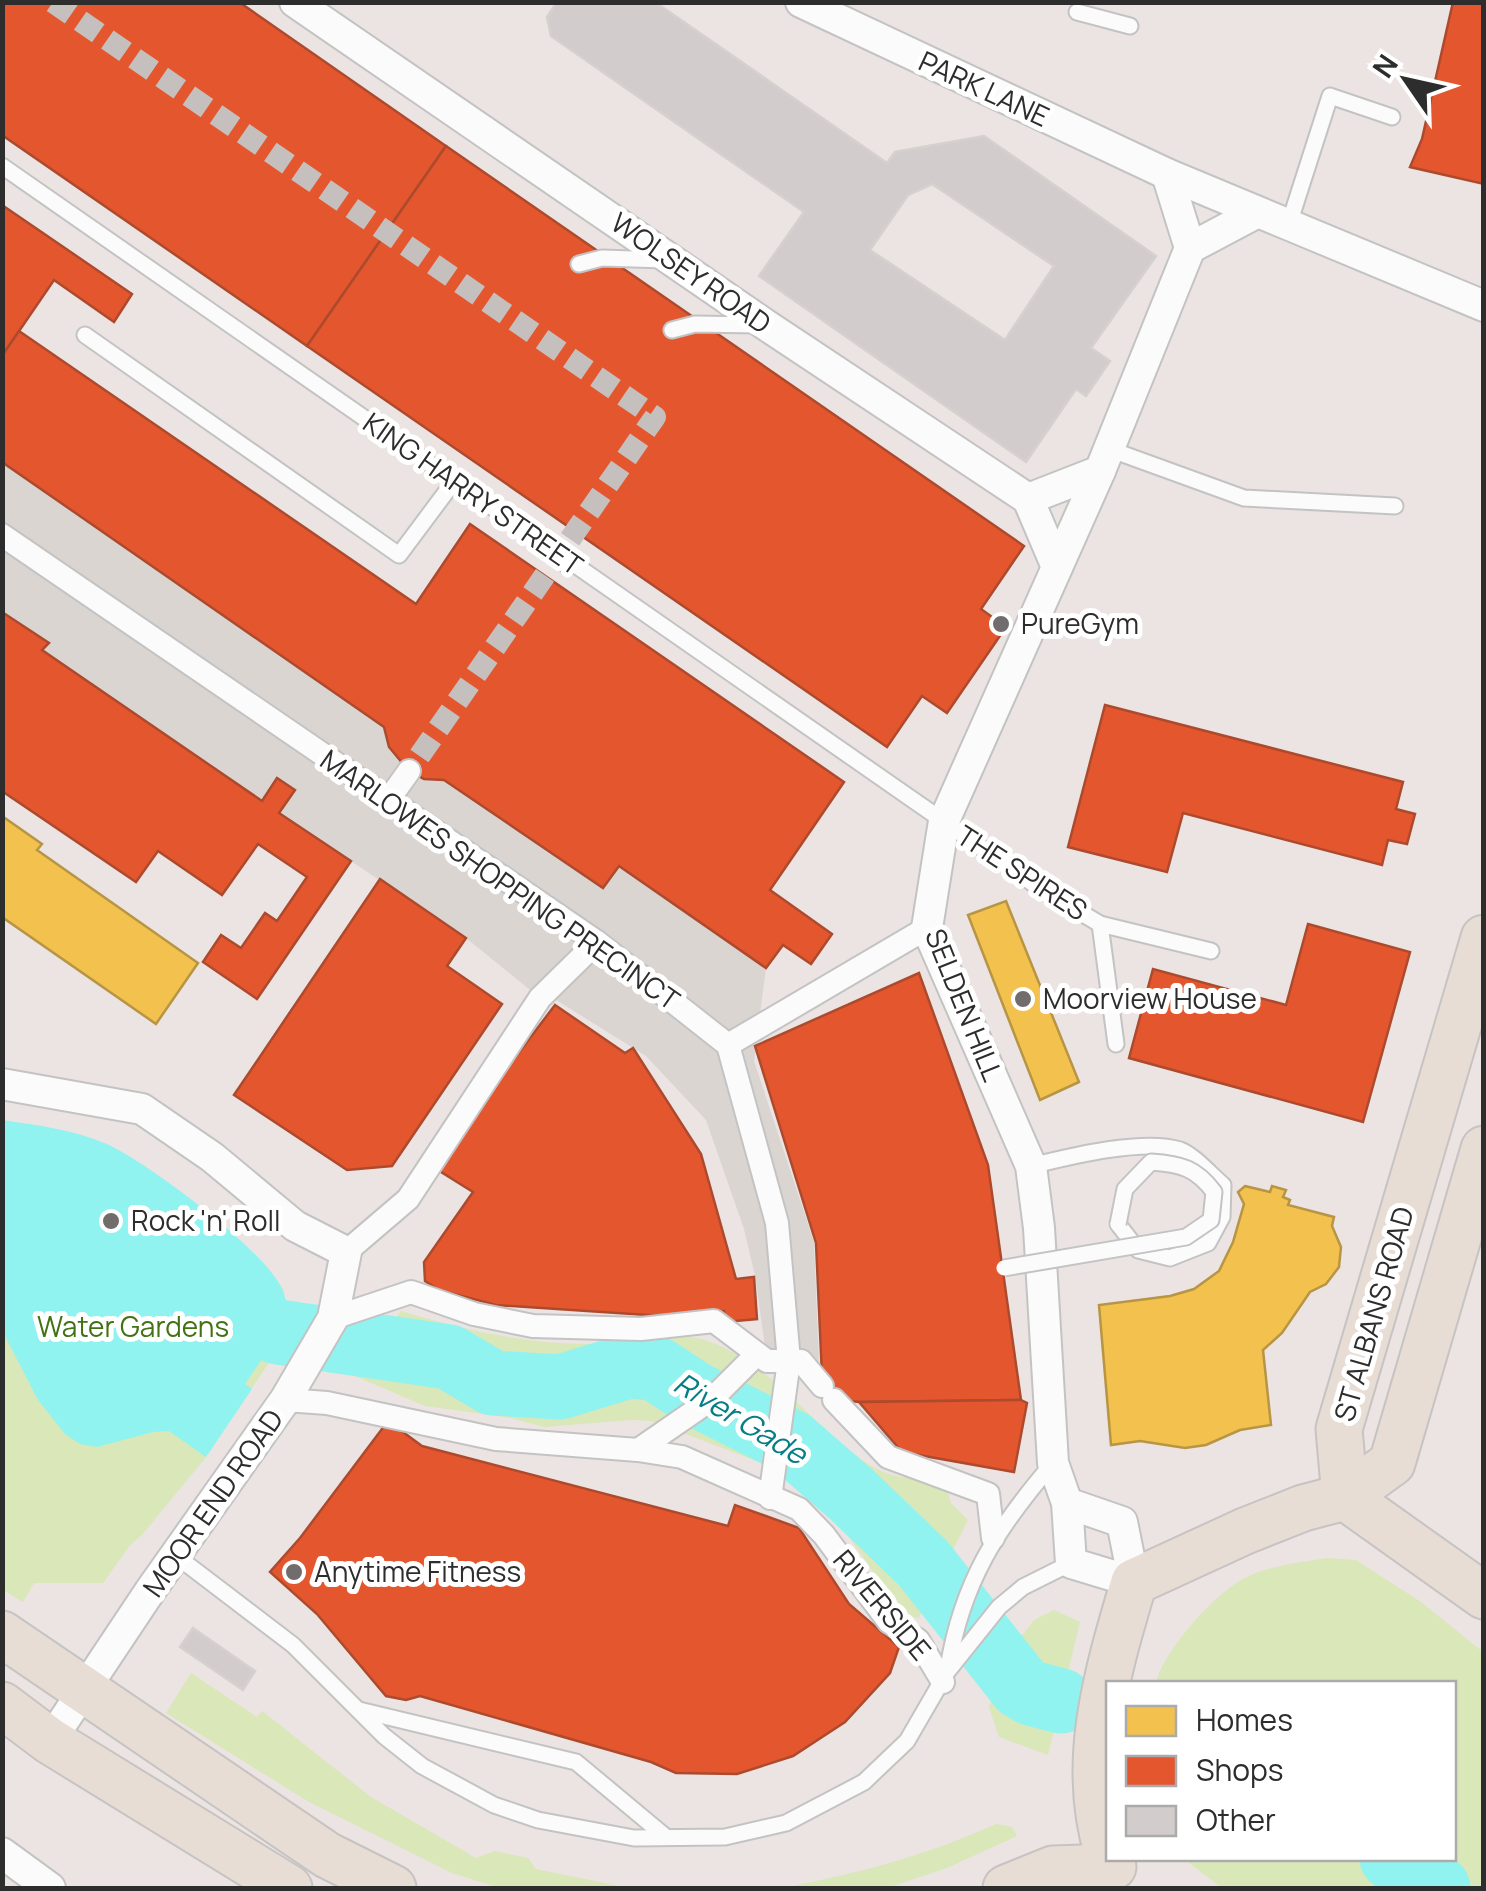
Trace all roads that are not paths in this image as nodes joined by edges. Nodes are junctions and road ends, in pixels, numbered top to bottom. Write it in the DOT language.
graph roads {
  1 [pos="295,2"];
  2 [pos="801,2"];
  3 [pos="1096,10"];
  4 [pos="1077,12"];
  5 [pos="1130,26"];
  6 [pos="1392,116"];
  7 [pos="2,166"];
  8 [pos="1168,174"];
  9 [pos="1256,213"];
  10 [pos="1288,227"];
  11 [pos="1190,248"];
  12 [pos="672,260"];
  13 [pos="579,264"];
  14 [pos="1484,306"];
  15 [pos="766,325"];
  16 [pos="672,330"];
  17 [pos="85,335"];
  18 [pos="1104,460"];
  19 [pos="455,480"];
  20 [pos="1028,500"];
  21 [pos="1395,506"];
  22 [pos="2,535"];
  23 [pos="1058,566"];
  24 [pos="408,771"];
  25 [pos="389,799"];
  26 [pos="944,821"];
  27 [pos="1100,924"];
  28 [pos="927,928"];
  29 [pos="1484,938"];
  30 [pos="597,942"];
  31 [pos="1211,951"];
  32 [pos="1475,981"];
  33 [pos="728,1044"];
  34 [pos="1116,1044"];
  35 [pos="2,1084"];
  36 [pos="1484,1149"];
  37 [pos="1031,1166"];
  38 [pos="346,1252"];
  39 [pos="1004,1268"];
  40 [pos="333,1318"];
  41 [pos="757,1354"];
  42 [pos="790,1361"];
  43 [pos="285,1400"];
  44 [pos="638,1450"];
  45 [pos="1053,1463"];
  46 [pos="1346,1497"];
  47 [pos="770,1498"];
  48 [pos="1067,1503"];
  49 [pos="993,1538"];
  50 [pos="175,1555"];
  51 [pos="1071,1563"];
  52 [pos="1134,1582"];
  53 [pos="1484,1596"];
  54 [pos="2,1634"];
  55 [pos="945,1677"];
  56 [pos="83,1690"];
  57 [pos="2,1705"];
  58 [pos="358,1710"];
  59 [pos="50,1741"];
  60 [pos="666,1837"];
  61 [pos="1106,1850"];
  62 [pos="2,1853"];
  63 [pos="1112,1871"];
  64 [pos="50,1888"];
  65 [pos="290,1888"];
  66 [pos="393,1888"];
  67 [pos="1006,1888"];
  1 -- 12 [label="street, WOLSEY ROAD"];
  2 -- 8 [label="street, PARK LANE"];
  3 -- 4 [label="lane"];
  3 -- 5 [label="lane"];
  6 -- 10 [label="lane"];
  7 -- 19 [label="lane, KING HARRY STREET"];
  8 -- 9 [label="street, PARK LANE"];
  8 -- 11 [label="street"];
  9 -- 10 [label="street, PARK LANE"];
  9 -- 11 [label="street"];
  10 -- 14 [label="street, PARK LANE"];
  11 -- 18 [label="street, SELDEN HILL"];
  12 -- 13 [label="lane"];
  12 -- 15 [label="street, WOLSEY ROAD"];
  15 -- 16 [label="lane"];
  15 -- 20 [label="street, WOLSEY ROAD"];
  17 -- 19 [label="lane"];
  18 -- 20 [label="street"];
  18 -- 21 [label="lane"];
  18 -- 23 [label="street, SELDEN HILL"];
  19 -- 26 [label="lane, KING HARRY STREET"];
  20 -- 23 [label="street"];
  22 -- 25 [label="street, MARLOWES SHOPPING PRECINCT"];
  23 -- 26 [label="street, SELDEN HILL"];
  24 -- 25 [label="street"];
  25 -- 30 [label="street, MARLOWES SHOPPING PRECINCT"];
  26 -- 27 [label="lane, THE SPIRES"];
  26 -- 28 [label="street, SELDEN HILL"];
  27 -- 31 [label="lane, THE SPIRES"];
  27 -- 34 [label="lane, THE SPIRES"];
  28 -- 33 [label="street"];
  28 -- 37 [label="street, SELDEN HILL"];
  29 -- 32 [label="main road, ST ALBANS ROAD"];
  30 -- 33 [label="street, MARLOWES SHOPPING PRECINCT"];
  30 -- 38 [label="street"];
  32 -- 46 [label="main road, ST ALBANS ROAD"];
  33 -- 42 [label="street"];
  35 -- 38 [label="street"];
  36 -- 46 [label="main road, ST ALBANS ROAD"];
  37 -- 39 [label="lane, bridge"];
  37 -- 45 [label="street, SELDEN HILL"];
  38 -- 40 [label="street, MOOR END ROAD"];
  40 -- 41 [label="street"];
  40 -- 43 [label="street, MOOR END ROAD"];
  41 -- 42 [label="street"];
  41 -- 44 [label="street"];
  42 -- 47 [label="street"];
  42 -- 49 [label="street"];
  43 -- 44 [label="street, RIVERSIDE"];
  43 -- 50 [label="street, MOOR END ROAD"];
  44 -- 47 [label="street, RIVERSIDE"];
  45 -- 48 [label="street, SELDEN HILL"];
  45 -- 49 [label="lane"];
  46 -- 52 [label="main road"];
  46 -- 53 [label="main road"];
  47 -- 55 [label="street, RIVERSIDE"];
  48 -- 51 [label="street, SELDEN HILL"];
  48 -- 52 [label="street"];
  49 -- 55 [label="lane"];
  50 -- 56 [label="street, MOOR END ROAD"];
  50 -- 58 [label="lane"];
  51 -- 52 [label="street"];
  51 -- 55 [label="lane"];
  52 -- 61 [label="main road"];
  54 -- 56 [label="main road"];
  55 -- 60 [label="lane"];
  56 -- 59 [label="street, MOOR END ROAD"];
  56 -- 66 [label="main road"];
  57 -- 59 [label="main road"];
  58 -- 60 [label="lane"];
  58 -- 60 [label="lane"];
  59 -- 65 [label="main road"];
  62 -- 64 [label="street"];
  63 -- 67 [label="main road"];
}
